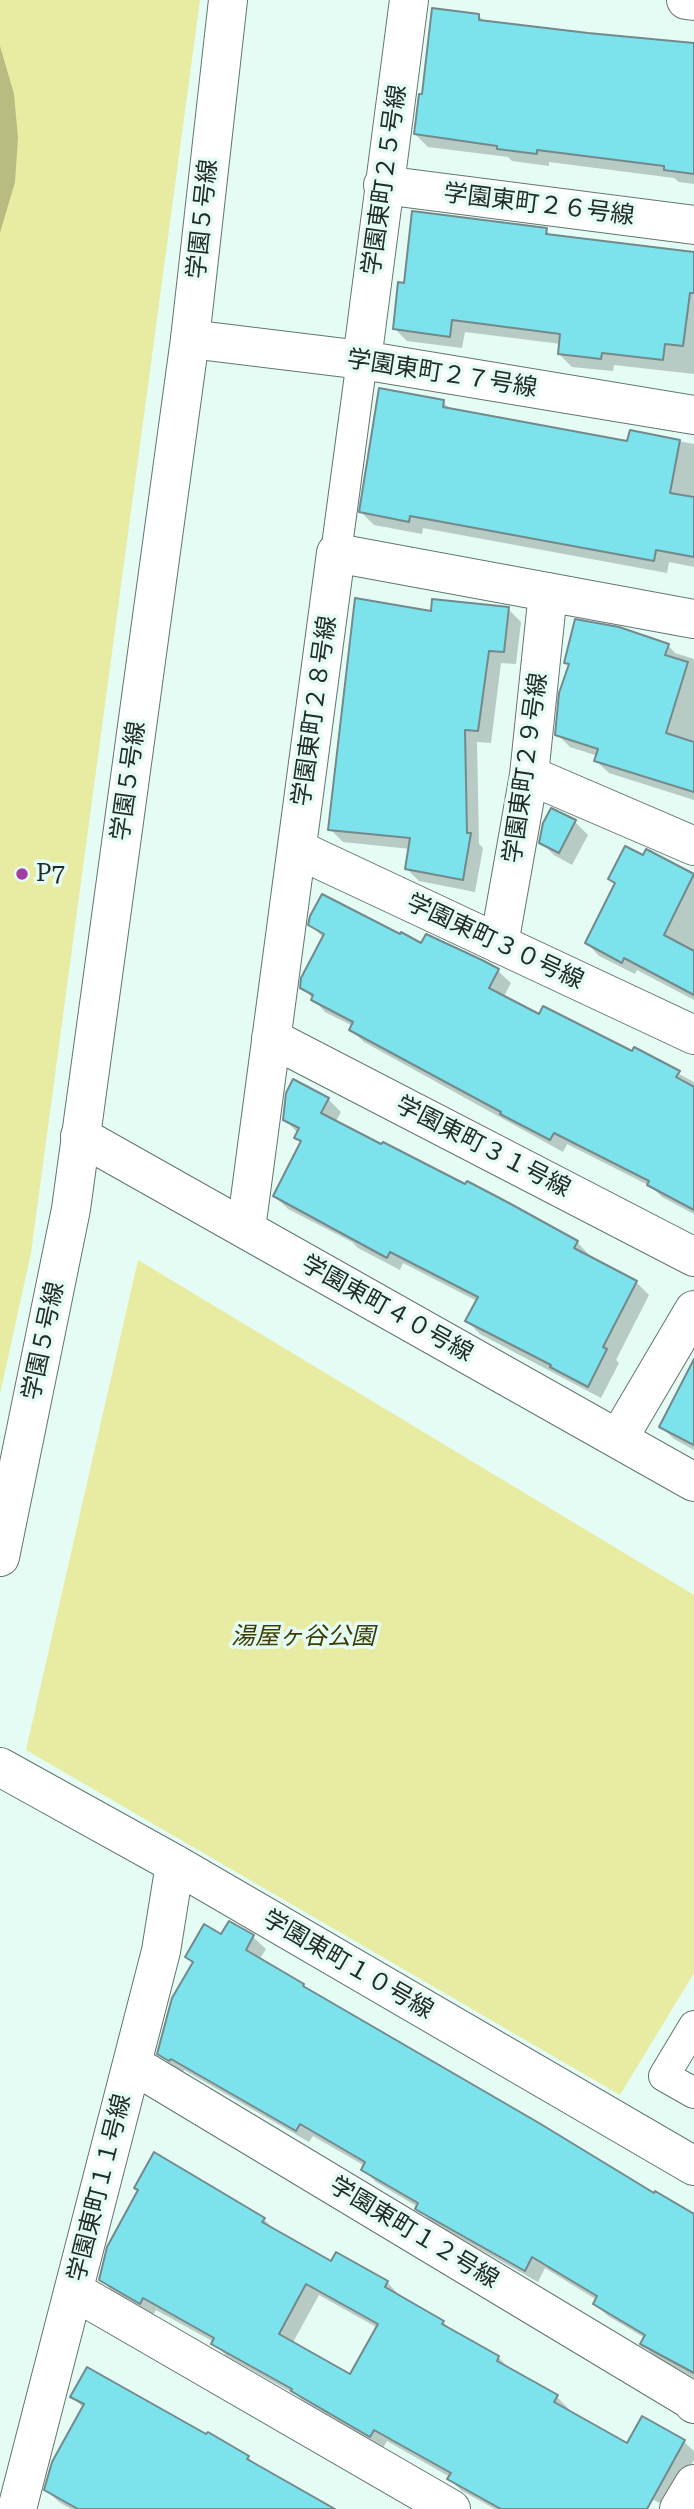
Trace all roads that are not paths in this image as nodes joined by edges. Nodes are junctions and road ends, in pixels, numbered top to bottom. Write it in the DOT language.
graph roads {
  1 [pos="228,0"];
  2 [pos="409,0"];
  3 [pos="685,0"];
  4 [pos="694,1"];
  5 [pos="383,185"];
  6 [pos="694,225"];
  7 [pos="190,339"];
  8 [pos="362,360"];
  9 [pos="694,415"];
  10 [pos="336,553"];
  11 [pos="548,592"];
  12 [pos="694,618"];
  13 [pos="528,775"];
  14 [pos="694,846"];
  15 [pos="297,849"];
  16 [pos="499,944"];
  17 [pos="694,1035"];
  18 [pos="271,1038"];
  19 [pos="80,1136"];
  20 [pos="246,1230"];
  21 [pos="694,1257"];
  22 [pos="694,1310"];
  23 [pos="618,1439"];
  24 [pos="694,1482"];
  25 [pos="0,1557"];
  26 [pos="0,1768"];
  27 [pos="175,1864"];
  28 [pos="694,2026"];
  29 [pos="132,2064"];
  30 [pos="694,2093"];
  31 [pos="694,2166"];
  32 [pos="74,2291"];
  33 [pos="694,2404"];
  34 [pos="694,2484"];
  35 [pos="27,2505"];
  36 [pos="451,2509"];
  37 [pos="679,2509"];
  1 -- 7 [label="street, 学園５号線"];
  2 -- 5 [label="street, 学園東町２５号線"];
  3 -- 4 [label="street"];
  5 -- 6 [label="street, 学園東町２６号線"];
  5 -- 8 [label="street, 学園東町２５号線"];
  7 -- 8 [label="street, 学園東町２７号線"];
  7 -- 19 [label="street, 学園５号線"];
  8 -- 9 [label="street, 学園東町２７号線"];
  8 -- 10 [label="street"];
  10 -- 11 [label="street"];
  10 -- 15 [label="street, 学園東町２８号線"];
  11 -- 12 [label="street"];
  11 -- 13 [label="street, 学園東町２９号線"];
  13 -- 14 [label="street"];
  13 -- 16 [label="street, 学園東町２９号線"];
  15 -- 16 [label="street, 学園東町３０号線"];
  15 -- 18 [label="street, 学園東町２８号線"];
  16 -- 17 [label="street, 学園東町３０号線"];
  18 -- 20 [label="street, 学園東町２８号線"];
  18 -- 21 [label="street, 学園東町３１号線"];
  19 -- 20 [label="street, 学園東町４０号線"];
  19 -- 25 [label="street, 学園５号線"];
  20 -- 23 [label="street, 学園東町４０号線"];
  22 -- 23 [label="street"];
  23 -- 24 [label="street, 学園東町４０号線"];
  26 -- 27 [label="street, 学園東町１０号線"];
  27 -- 29 [label="street, 学園東町１１号線"];
  27 -- 31 [label="street, 学園東町１０号線"];
  28 -- 30 [label="street"];
  29 -- 32 [label="street, 学園東町１１号線"];
  29 -- 33 [label="street, 学園東町１２号線"];
  32 -- 35 [label="street, 学園東町１１号線"];
  32 -- 36 [label="street"];
  34 -- 37 [label="street"];
}
